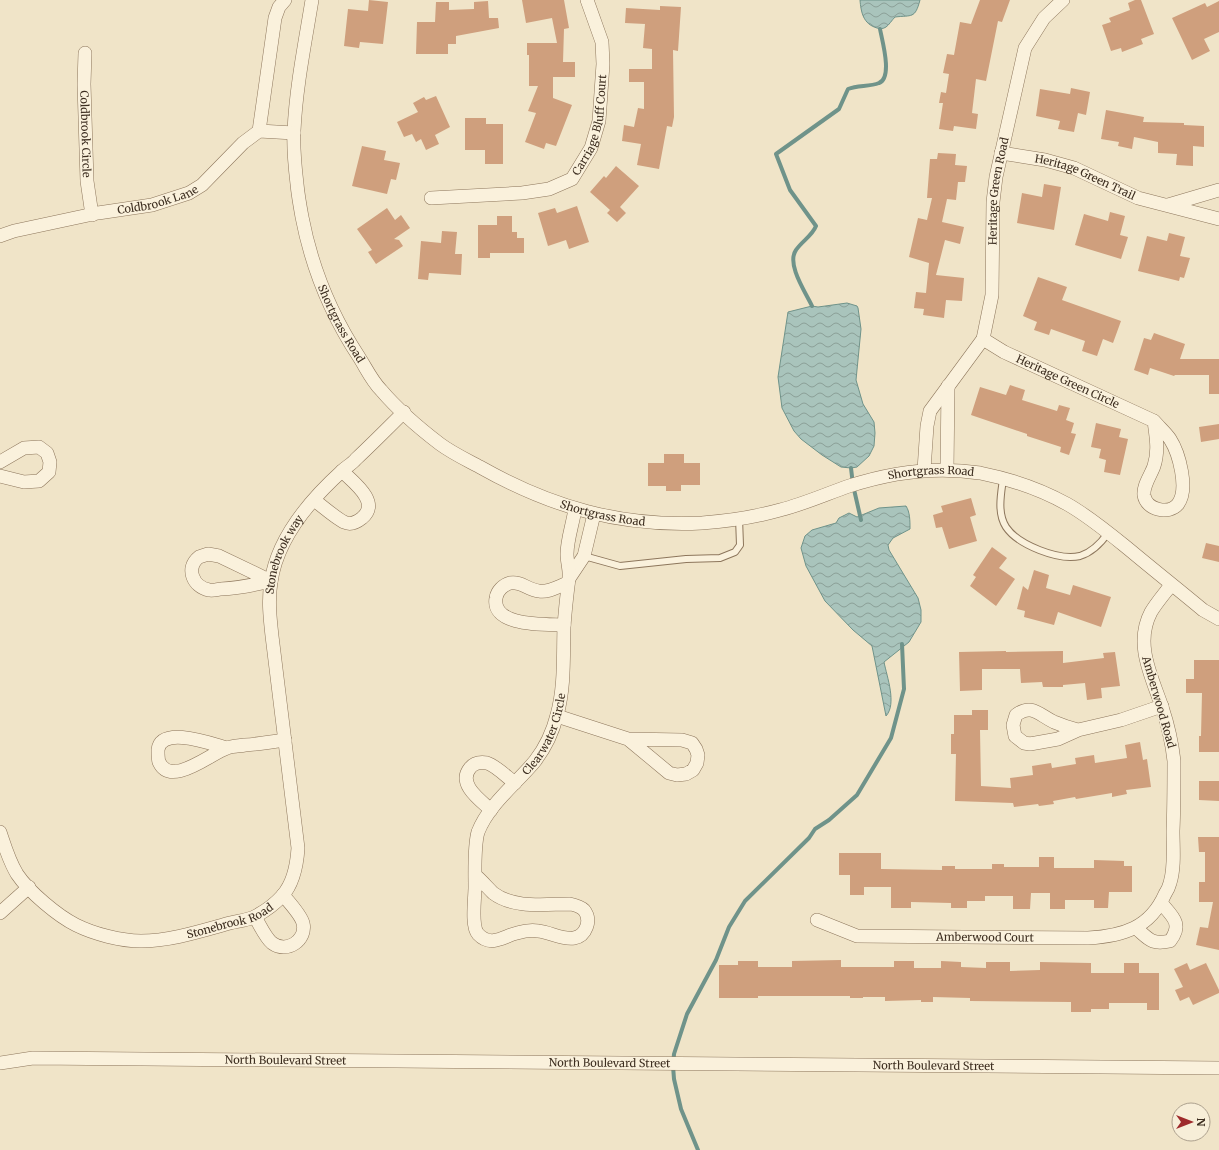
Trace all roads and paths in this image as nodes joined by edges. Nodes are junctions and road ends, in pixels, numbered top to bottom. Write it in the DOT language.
graph roads {
  1 [pos="285,0"];
  2 [pos="312,0"];
  3 [pos="587,0"];
  4 [pos="1063,0"];
  5 [pos="85,53"];
  6 [pos="259,131"];
  7 [pos="294,134"];
  8 [pos="1001,153"];
  9 [pos="1219,190"];
  10 [pos="431,198"];
  11 [pos="1168,206"];
  12 [pos="92,215"];
  13 [pos="1219,219"];
  14 [pos="0,236"];
  15 [pos="983,339"];
  16 [pos="948,386"];
  17 [pos="404,412"];
  18 [pos="1154,421"];
  19 [pos="0,462"];
  20 [pos="924,470"];
  21 [pos="947,470"];
  22 [pos="342,471"];
  23 [pos="0,476"];
  24 [pos="1003,479"];
  25 [pos="314,500"];
  26 [pos="575,509"];
  27 [pos="594,514"];
  28 [pos="739,518"];
  29 [pos="1108,533"];
  30 [pos="584,556"];
  31 [pos="569,580"];
  32 [pos="271,581"];
  33 [pos="1171,585"];
  34 [pos="1219,619"];
  35 [pos="564,625"];
  36 [pos="1162,706"];
  37 [pos="557,716"];
  38 [pos="1078,730"];
  39 [pos="628,739"];
  40 [pos="285,740"];
  41 [pos="227,748"];
  42 [pos="514,783"];
  43 [pos="491,810"];
  44 [pos="0,832"];
  45 [pos="475,874"];
  46 [pos="29,887"];
  47 [pos="283,895"];
  48 [pos="1161,903"];
  49 [pos="0,913"];
  50 [pos="255,917"];
  51 [pos="1150,917"];
  52 [pos="817,920"];
  53 [pos="1136,928"];
  54 [pos="0,1063"];
  55 [pos="1219,1068"];
  1 -- 6 [label="street"];
  2 -- 7 [label="street, Shortgrass Road"];
  3 -- 10 [label="street, Carriage Bluff Court"];
  4 -- 8 [label="street, Heritage Green Road"];
  5 -- 12 [label="street, Coldbrook Circle"];
  6 -- 7 [label="street"];
  6 -- 12 [label="street, Coldbrook Lane"];
  7 -- 17 [label="street, Shortgrass Road"];
  8 -- 11 [label="street, Heritage Green Trail"];
  8 -- 15 [label="street, Heritage Green Road"];
  9 -- 11 [label="street"];
  11 -- 13 [label="street, Heritage Green Trail"];
  12 -- 14 [label="street, Coldbrook Lane"];
  15 -- 16 [label="street, Heritage Green Road"];
  15 -- 18 [label="street, Heritage Green Circle"];
  16 -- 20 [label="street, Heritage Green Road"];
  16 -- 21 [label="street"];
  17 -- 22 [label="street, Stonebrook way"];
  17 -- 26 [label="street, Shortgrass Road"];
  18 -- 18 [label="street, Heritage Green Circle"];
  19 -- 23 [label="street"];
  20 -- 21 [label="street, Shortgrass Road"];
  20 -- 28 [label="street, Shortgrass Road"];
  21 -- 24 [label="street, Shortgrass Road"];
  22 -- 25 [label="street, Stonebrook way"];
  22 -- 25 [label="street"];
  24 -- 29 [label="street, Shortgrass Road"];
  24 -- 29 [label="lane"];
  25 -- 32 [label="street, Stonebrook way"];
  26 -- 27 [label="street, Shortgrass Road"];
  26 -- 31 [label="street, Clearwater Circle"];
  27 -- 28 [label="street, Shortgrass Road"];
  27 -- 30 [label="street, Clearwater Circle"];
  28 -- 30 [label="lane"];
  29 -- 33 [label="street, Shortgrass Road"];
  30 -- 31 [label="street, Clearwater Circle"];
  31 -- 35 [label="street, Clearwater Circle"];
  31 -- 35 [label="street"];
  32 -- 32 [label="street"];
  32 -- 40 [label="street, Stonebrook way"];
  33 -- 34 [label="street, Shortgrass Road"];
  33 -- 36 [label="street, Amberwood Road"];
  35 -- 37 [label="street, Clearwater Circle"];
  36 -- 38 [label="street"];
  36 -- 48 [label="street, Amberwood Road"];
  37 -- 39 [label="street"];
  37 -- 42 [label="street, Clearwater Circle"];
  39 -- 39 [label="street"];
  40 -- 41 [label="street"];
  40 -- 47 [label="street, Stonebrook Road"];
  41 -- 41 [label="street"];
  42 -- 43 [label="street, Clearwater Circle"];
  42 -- 43 [label="street"];
  43 -- 45 [label="street, Clearwater Circle"];
  44 -- 46 [label="street, Stonebrook Road"];
  45 -- 45 [label="street, Clearwater Circle"];
  46 -- 49 [label="street"];
  46 -- 50 [label="street, Stonebrook Road"];
  47 -- 50 [label="street, Stonebrook Road"];
  47 -- 50 [label="street"];
  48 -- 51 [label="street, Amberwood Road"];
  48 -- 53 [label="street"];
  51 -- 53 [label="street, Amberwood Court"];
  52 -- 53 [label="street, Amberwood Court"];
  54 -- 55 [label="street, North Boulevard Street"];
}
